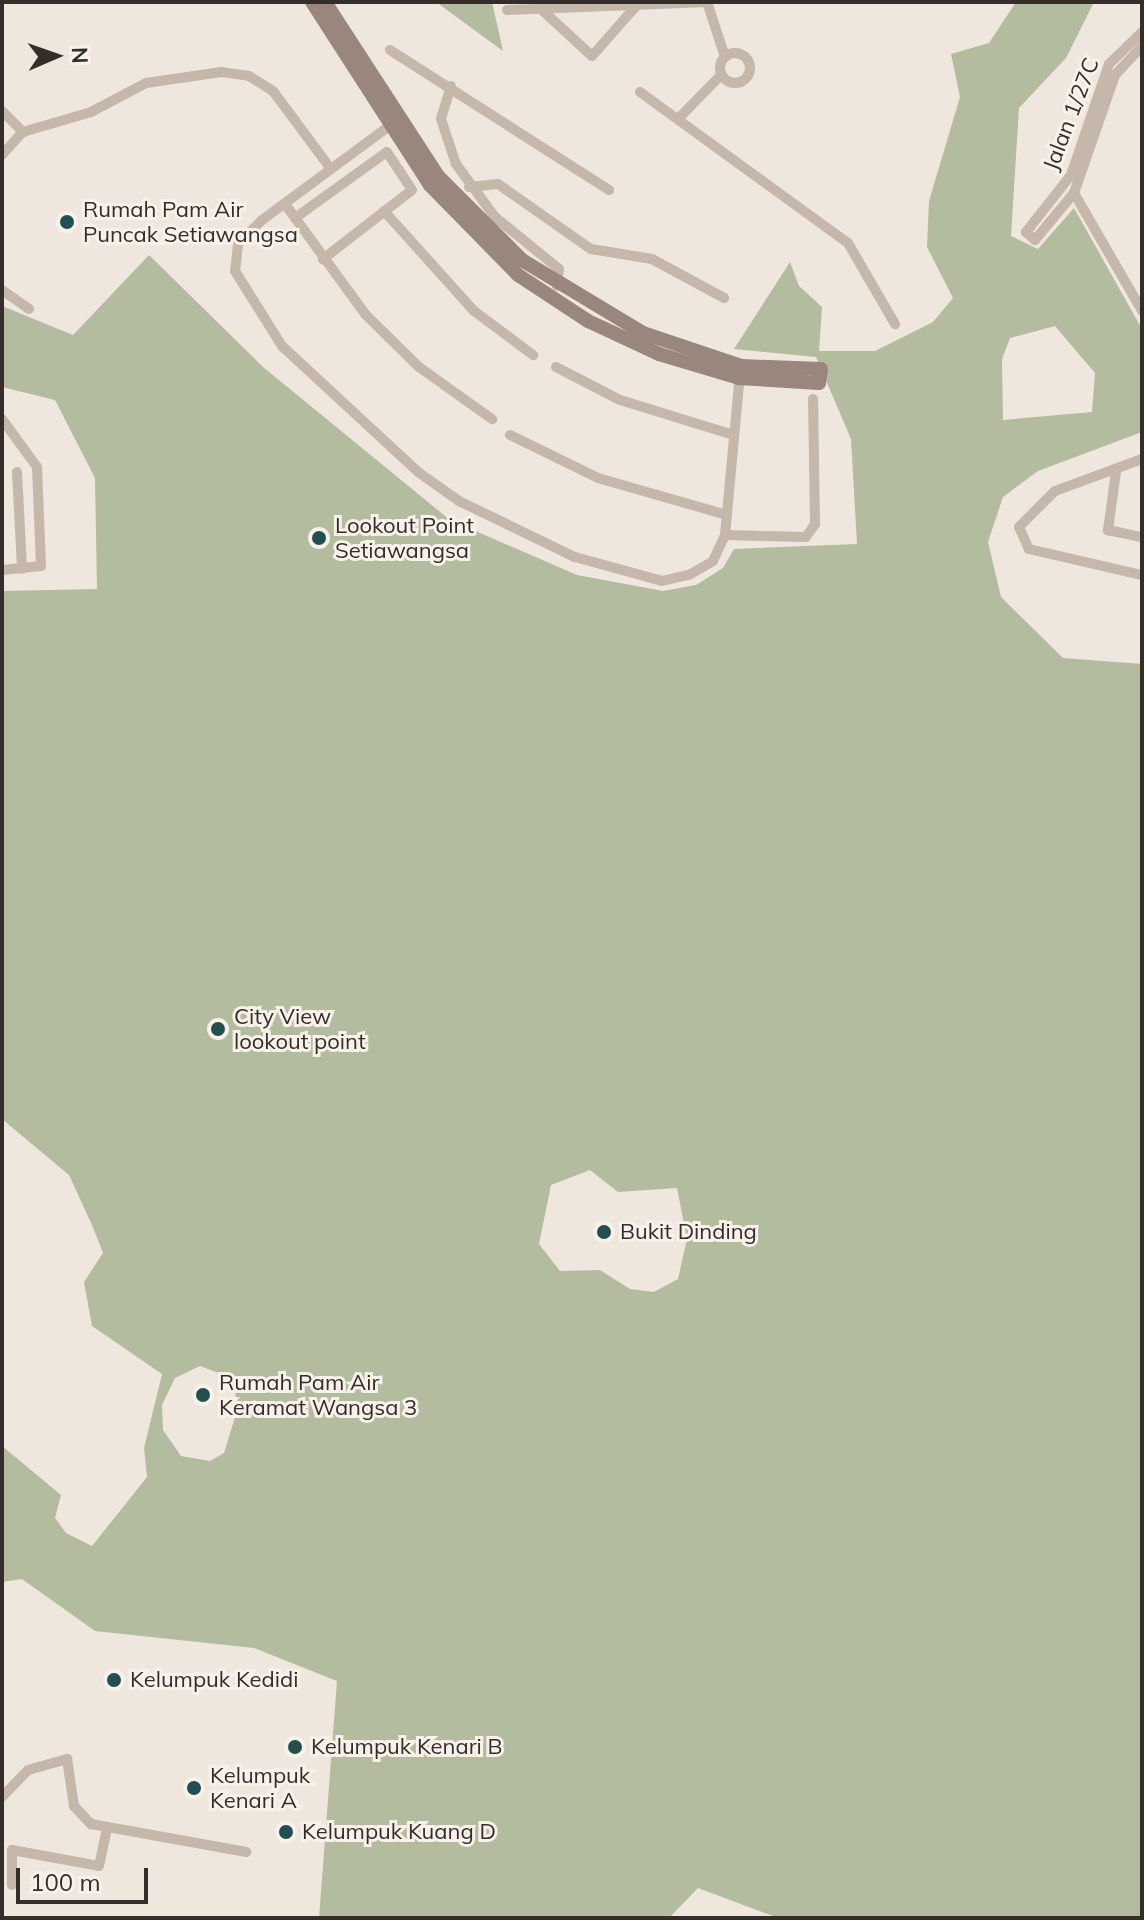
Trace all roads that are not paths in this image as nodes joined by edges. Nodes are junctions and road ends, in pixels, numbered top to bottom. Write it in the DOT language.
graph roads {
  1 [pos="312,2"];
  2 [pos="325,2"];
  3 [pos="707,2"];
  4 [pos="637,5"];
  5 [pos="541,9"];
  6 [pos="507,10"];
  7 [pos="1142,32"];
  8 [pos="1142,46"];
  9 [pos="390,50"];
  10 [pos="725,57"];
  11 [pos="721,75"];
  12 [pos="451,86"];
  13 [pos="640,92"];
  14 [pos="2,111"];
  15 [pos="678,119"];
  16 [pos="396,121"];
  17 [pos="23,132"];
  18 [pos="2,155"];
  19 [pos="331,169"];
  20 [pos="469,187"];
  21 [pos="609,190"];
  22 [pos="1074,193"];
  23 [pos="285,204"];
  24 [pos="384,211"];
  25 [pos="297,216"];
  26 [pos="325,257"];
  27 [pos="557,286"];
  28 [pos="2,290"];
  29 [pos="1137,295"];
  30 [pos="724,298"];
  31 [pos="29,309"];
  32 [pos="1142,311"];
  33 [pos="895,324"];
  34 [pos="533,355"];
  35 [pos="556,367"];
  36 [pos="740,372"];
  37 [pos="813,399"];
  38 [pos="2,419"];
  39 [pos="492,419"];
  40 [pos="510,435"];
  41 [pos="734,435"];
  42 [pos="1142,459"];
  43 [pos="17,472"];
  44 [pos="1116,472"];
  45 [pos="727,515"];
  46 [pos="725,535"];
  47 [pos="1142,537"];
  48 [pos="22,569"];
  49 [pos="2,570"];
  50 [pos="1142,575"];
  51 [pos="2,1797"];
  52 [pos="107,1827"];
  53 [pos="247,1852"];
  54 [pos="12,1885"];
  1 -- 16 [label="street"];
  2 -- 16 [label="street"];
  3 -- 4 [label="street"];
  3 -- 10 [label="street"];
  4 -- 5 [label="street"];
  4 -- 5 [label="street"];
  5 -- 6 [label="street"];
  7 -- 22 [label="street, Jalan 1/27C"];
  8 -- 22 [label="street, Jalan 1/27C"];
  9 -- 12 [label="street"];
  10 -- 11 [label="street"];
  10 -- 11 [label="street"];
  11 -- 15 [label="street"];
  12 -- 20 [label="street"];
  12 -- 21 [label="street"];
  13 -- 15 [label="street"];
  14 -- 17 [label="street"];
  15 -- 33 [label="street"];
  16 -- 19 [label="street"];
  16 -- 27 [label="street"];
  16 -- 36 [label="street"];
  17 -- 18 [label="street"];
  17 -- 19 [label="street"];
  19 -- 23 [label="street"];
  20 -- 27 [label="street"];
  20 -- 30 [label="street"];
  22 -- 29 [label="street, Jalan 1/27C"];
  23 -- 25 [label="street"];
  23 -- 46 [label="street"];
  24 -- 25 [label="street"];
  24 -- 26 [label="street"];
  24 -- 34 [label="street"];
  25 -- 26 [label="street"];
  26 -- 39 [label="street"];
  27 -- 36 [label="street"];
  28 -- 31 [label="street"];
  29 -- 32 [label="street, Jalan 1/27C"];
  35 -- 41 [label="street"];
  36 -- 41 [label="street"];
  37 -- 46 [label="street"];
  38 -- 48 [label="street"];
  40 -- 45 [label="street"];
  41 -- 45 [label="street"];
  42 -- 44 [label="street"];
  43 -- 48 [label="street"];
  44 -- 47 [label="street"];
  44 -- 50 [label="street"];
  45 -- 46 [label="street"];
  48 -- 49 [label="street"];
  51 -- 52 [label="street"];
  52 -- 53 [label="street"];
  52 -- 54 [label="street"];
}
